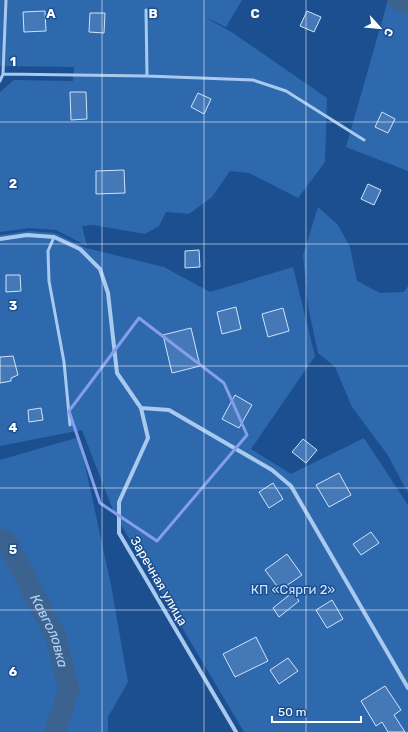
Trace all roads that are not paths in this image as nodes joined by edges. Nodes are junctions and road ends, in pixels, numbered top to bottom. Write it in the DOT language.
graph roads {
  1 [pos="6,0"];
  2 [pos="146,10"];
  3 [pos="3,74"];
  4 [pos="147,76"];
  5 [pos="0,81"];
  6 [pos="364,140"];
  7 [pos="54,237"];
  8 [pos="0,239"];
  9 [pos="141,408"];
  10 [pos="70,425"];
  11 [pos="408,688"];
  12 [pos="236,732"];
  1 -- 3 [label="lane"];
  2 -- 4 [label="lane"];
  3 -- 4 [label="lane"];
  3 -- 5 [label="lane"];
  4 -- 6 [label="lane"];
  7 -- 8 [label="street"];
  7 -- 9 [label="street"];
  7 -- 10 [label="lane"];
  9 -- 11 [label="street"];
  9 -- 12 [label="street, Заречная улица"];
}
